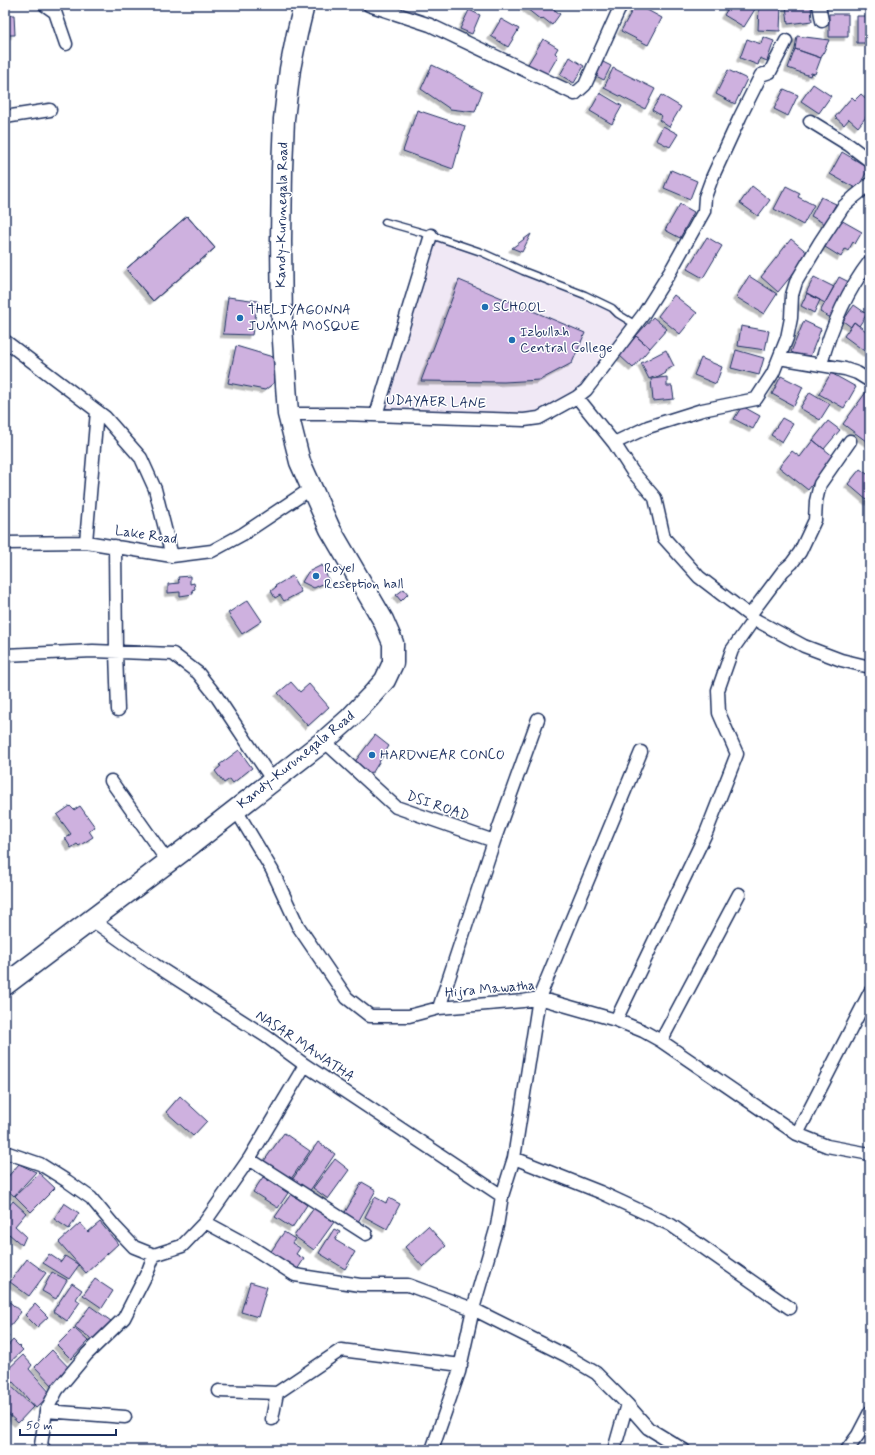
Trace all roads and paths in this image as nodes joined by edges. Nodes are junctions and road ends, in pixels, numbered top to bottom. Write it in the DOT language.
graph roads {
  1 [pos="45,5"];
  2 [pos="304,5"];
  3 [pos="368,5"];
  4 [pos="621,5"];
  5 [pos="819,5"];
  6 [pos="822,21"];
  7 [pos="786,41"];
  8 [pos="66,44"];
  9 [pos="50,110"];
  10 [pos="5,117"];
  11 [pos="810,121"];
  12 [pos="870,162"];
  13 [pos="870,184"];
  14 [pos="385,222"];
  15 [pos="431,235"];
  16 [pos="870,261"];
  17 [pos="636,325"];
  18 [pos="5,341"];
  19 [pos="779,358"];
  20 [pos="821,364"];
  21 [pos="870,381"];
  22 [pos="577,397"];
  23 [pos="97,411"];
  24 [pos="288,414"];
  25 [pos="376,415"];
  26 [pos="850,441"];
  27 [pos="614,443"];
  28 [pos="312,488"];
  29 [pos="86,542"];
  30 [pos="5,543"];
  31 [pos="116,546"];
  32 [pos="172,556"];
  33 [pos="752,617"];
  34 [pos="116,652"];
  35 [pos="5,655"];
  36 [pos="870,667"];
  37 [pos="118,710"];
  38 [pos="538,719"];
  39 [pos="324,741"];
  40 [pos="641,752"];
  41 [pos="111,781"];
  42 [pos="273,781"];
  43 [pos="236,810"];
  44 [pos="494,841"];
  45 [pos="168,862"];
  46 [pos="739,894"];
  47 [pos="92,920"];
  48 [pos="5,985"];
  49 [pos="870,992"];
  50 [pos="539,998"];
  51 [pos="439,1008"];
  52 [pos="616,1020"];
  53 [pos="661,1041"];
  54 [pos="305,1065"];
  55 [pos="797,1134"];
  56 [pos="5,1152"];
  57 [pos="870,1154"];
  58 [pos="514,1158"];
  59 [pos="249,1159"];
  60 [pos="502,1196"];
  61 [pos="205,1222"];
  62 [pos="366,1234"];
  63 [pos="154,1255"];
  64 [pos="790,1308"];
  65 [pos="473,1309"];
  66 [pos="461,1365"];
  67 [pos="219,1391"];
  68 [pos="277,1393"];
  69 [pos="627,1404"];
  70 [pos="46,1411"];
  71 [pos="870,1412"];
  72 [pos="125,1417"];
  73 [pos="272,1419"];
  74 [pos="44,1450"];
  75 [pos="432,1450"];
  76 [pos="614,1450"];
  77 [pos="684,1450"];
  78 [pos="847,1450"];
  1 -- 8 [label="street"];
  2 -- 24 [label="highway, Kandy-Kurunegala Road"];
  3 -- 4 [label="street"];
  5 -- 6 [label="street"];
  7 -- 17 [label="street, UDAYAER LANE"];
  9 -- 10 [label="street"];
  11 -- 12 [label="street"];
  13 -- 19 [label="street"];
  14 -- 15 [label="lane"];
  15 -- 17 [label="lane"];
  15 -- 25 [label="street"];
  16 -- 20 [label="street"];
  17 -- 22 [label="street, UDAYAER LANE"];
  18 -- 23 [label="street"];
  19 -- 20 [label="street"];
  19 -- 27 [label="street"];
  20 -- 21 [label="street"];
  22 -- 25 [label="street, UDAYAER LANE"];
  22 -- 27 [label="street"];
  23 -- 29 [label="street"];
  23 -- 32 [label="street"];
  24 -- 25 [label="street, UDAYAER LANE"];
  24 -- 28 [label="highway, Kandy-Kurunegala Road"];
  26 -- 33 [label="street"];
  27 -- 33 [label="street"];
  28 -- 32 [label="street, Lake Road"];
  28 -- 39 [label="highway, Kandy-Kurunegala Road"];
  29 -- 30 [label="street, Lake Road"];
  29 -- 31 [label="street, Lake Road"];
  31 -- 32 [label="street, Lake Road"];
  31 -- 34 [label="street"];
  33 -- 36 [label="street"];
  33 -- 52 [label="street"];
  34 -- 35 [label="street"];
  34 -- 37 [label="street"];
  34 -- 42 [label="street"];
  38 -- 44 [label="street"];
  39 -- 42 [label="highway, Kandy-Kurunegala Road"];
  39 -- 44 [label="street, DSI ROAD"];
  40 -- 50 [label="street"];
  41 -- 45 [label="street"];
  42 -- 43 [label="highway, Kandy-Kurunegala Road"];
  43 -- 45 [label="highway, Kandy-Kurunegala Road"];
  43 -- 51 [label="street, Hijra Mawatha"];
  44 -- 51 [label="street"];
  45 -- 47 [label="highway, Kandy-Kurunegala Road"];
  46 -- 53 [label="street"];
  47 -- 48 [label="highway, Kandy-Kurunegala Road"];
  47 -- 54 [label="street, NASAR MAWATHA"];
  49 -- 55 [label="street"];
  50 -- 51 [label="street, Hijra Mawatha"];
  50 -- 52 [label="street, Hijra Mawatha"];
  50 -- 58 [label="street"];
  52 -- 53 [label="street, Hijra Mawatha"];
  53 -- 55 [label="street, Hijra Mawatha"];
  54 -- 59 [label="street"];
  54 -- 60 [label="street, NASAR MAWATHA"];
  55 -- 57 [label="street, Hijra Mawatha"];
  56 -- 63 [label="street"];
  58 -- 60 [label="street"];
  58 -- 64 [label="street"];
  59 -- 61 [label="street"];
  59 -- 62 [label="street"];
  60 -- 65 [label="street"];
  61 -- 63 [label="street"];
  61 -- 65 [label="street"];
  63 -- 70 [label="street"];
  65 -- 66 [label="street"];
  65 -- 69 [label="street"];
  66 -- 68 [label="street"];
  66 -- 75 [label="street"];
  67 -- 68 [label="street"];
  68 -- 73 [label="street"];
  69 -- 76 [label="street"];
  69 -- 77 [label="street"];
  70 -- 72 [label="street"];
  70 -- 74 [label="street"];
  71 -- 78 [label="street"];
}
